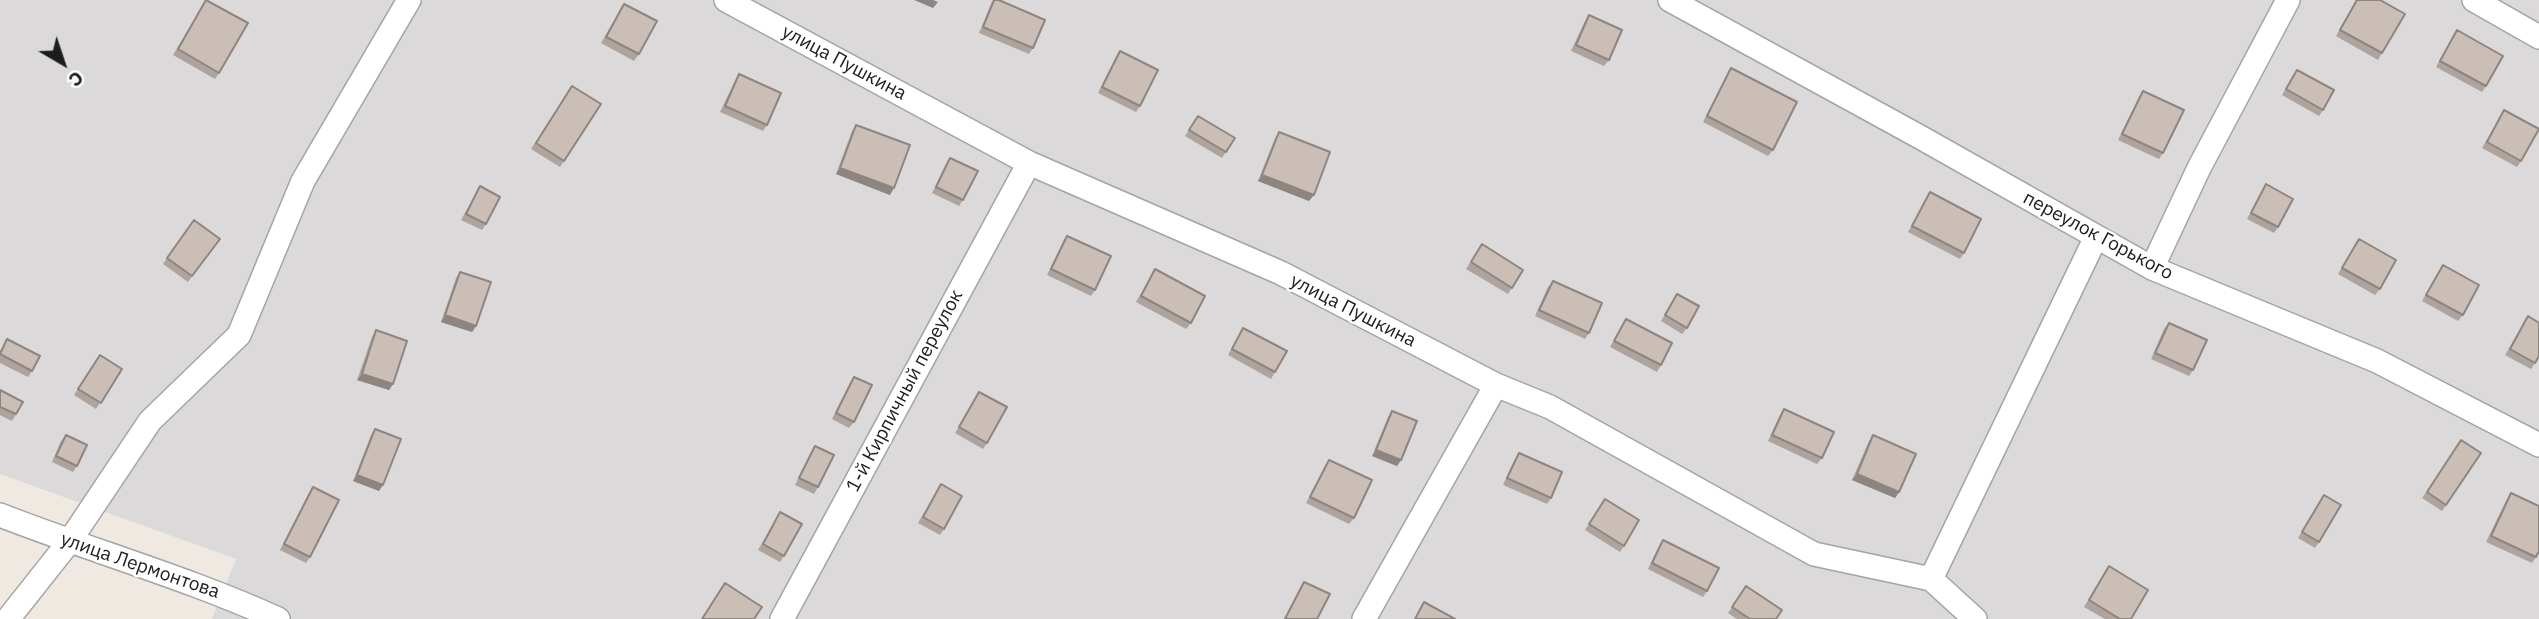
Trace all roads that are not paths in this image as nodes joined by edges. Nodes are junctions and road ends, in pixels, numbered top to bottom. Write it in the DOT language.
graph roads {
  1 [pos="409,0"];
  2 [pos="726,0"];
  3 [pos="1670,0"];
  4 [pos="2287,0"];
  5 [pos="2474,0"];
  6 [pos="2539,37"];
  7 [pos="1029,163"];
  8 [pos="2096,237"];
  9 [pos="2152,268"];
  10 [pos="1496,385"];
  11 [pos="2539,445"];
  12 [pos="0,515"];
  13 [pos="69,542"];
  14 [pos="1931,579"];
  15 [pos="8,619"];
  16 [pos="278,619"];
  17 [pos="782,619"];
  18 [pos="1364,619"];
  19 [pos="1975,619"];
  1 -- 13 [label="street"];
  2 -- 7 [label="street, улица Пушкина"];
  3 -- 8 [label="street, переулок Горького"];
  4 -- 9 [label="street"];
  5 -- 6 [label="street"];
  7 -- 10 [label="street, улица Пушкина"];
  7 -- 17 [label="street, 1-й Кирпичный переулок"];
  8 -- 9 [label="street, переулок Горького"];
  8 -- 14 [label="street"];
  9 -- 11 [label="street, переулок Горького"];
  10 -- 14 [label="street, улица Пушкина"];
  10 -- 18 [label="street"];
  12 -- 13 [label="street, улица Лермонтова"];
  13 -- 15 [label="street"];
  13 -- 16 [label="street, улица Лермонтова"];
  14 -- 19 [label="street"];
}
